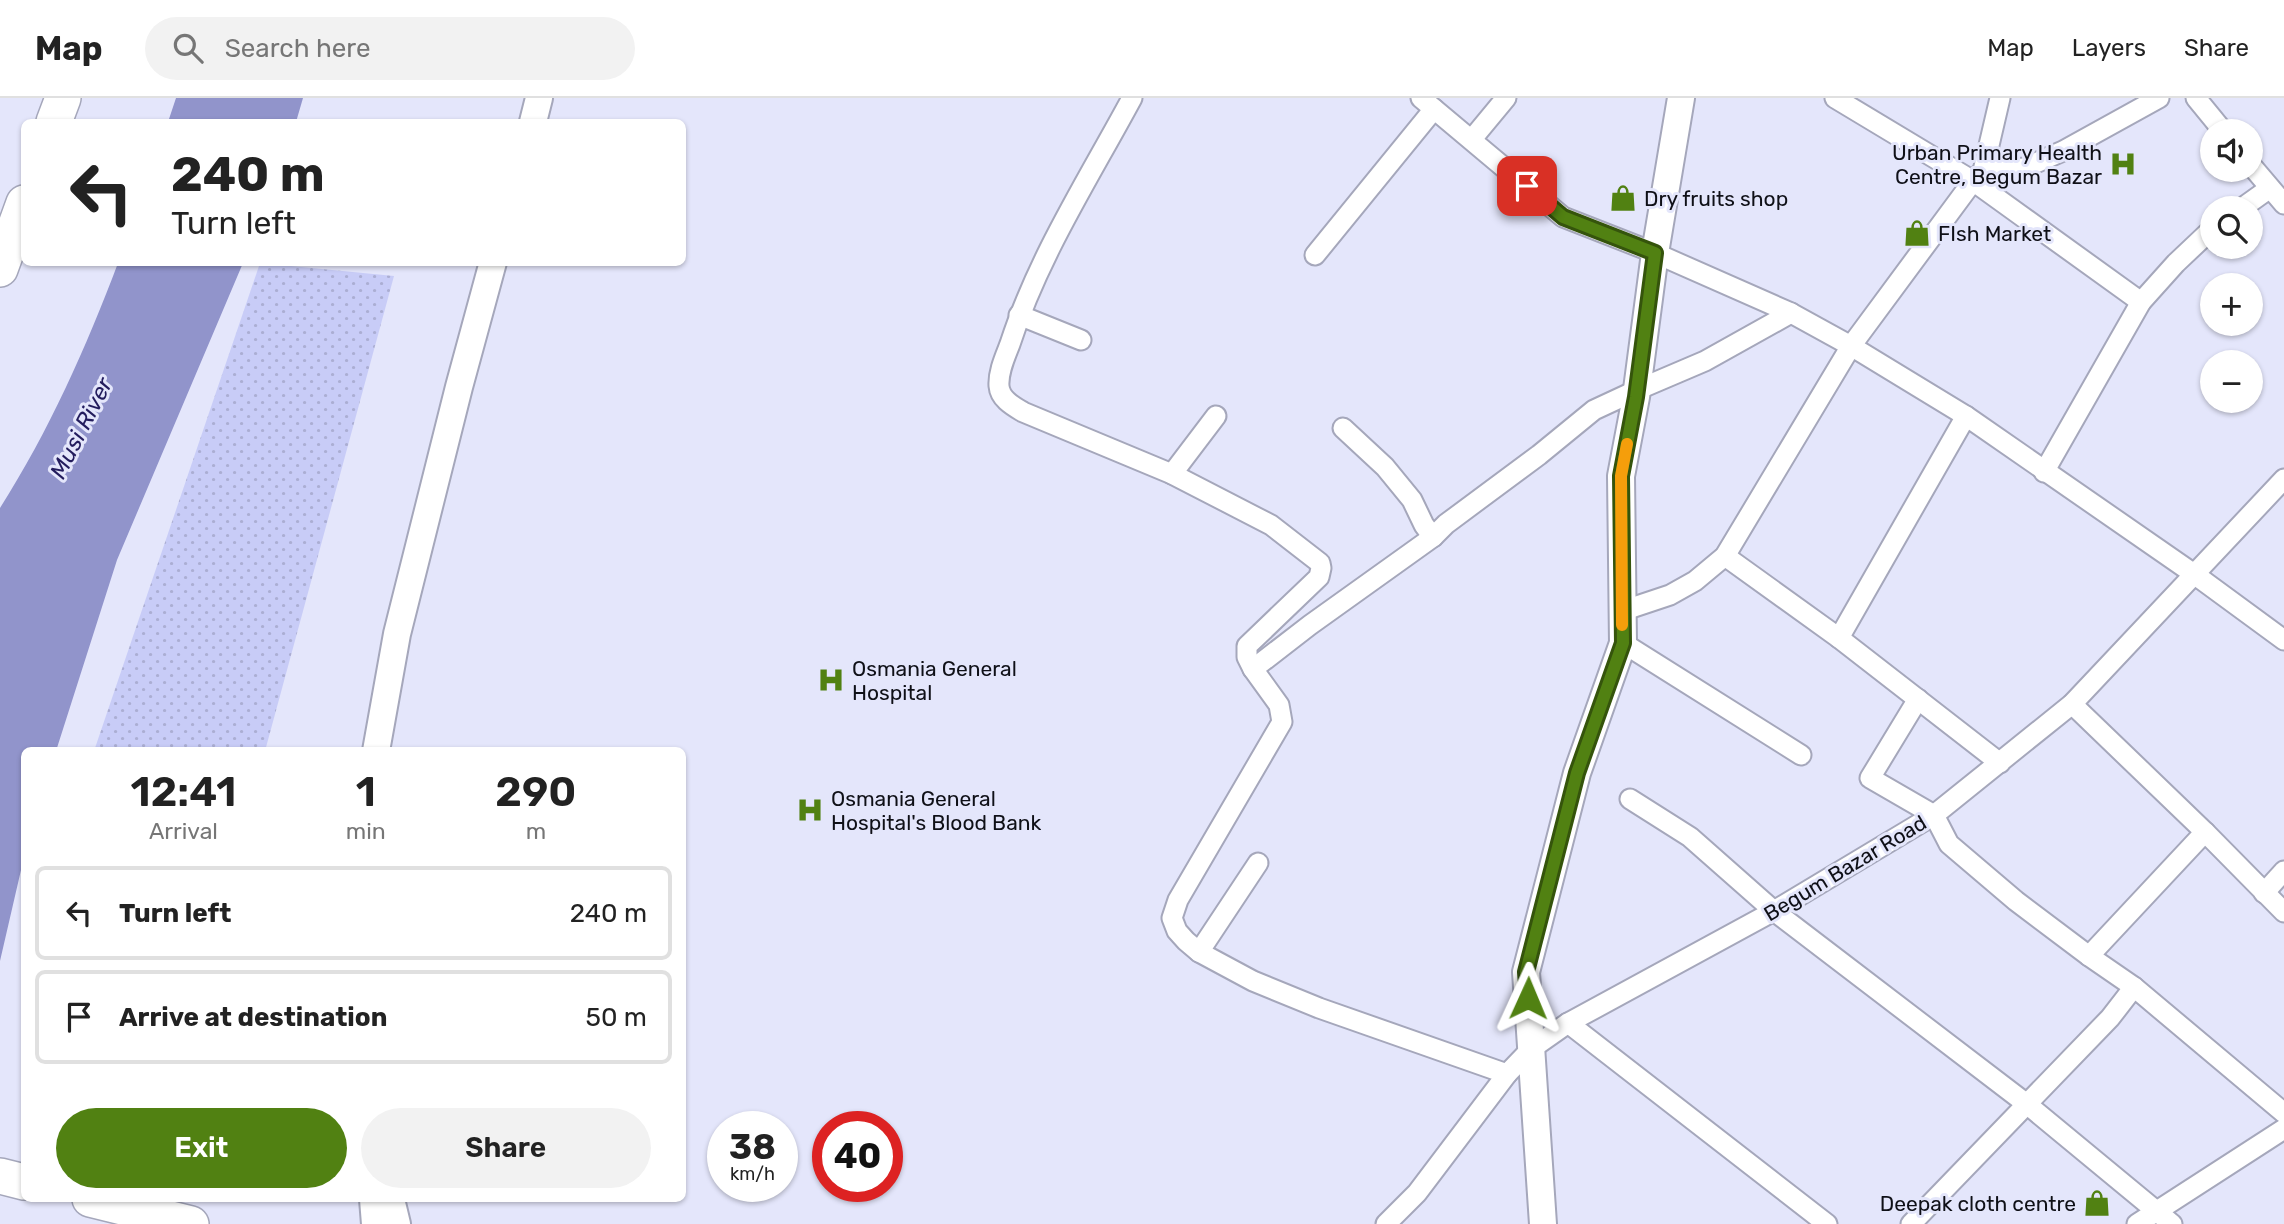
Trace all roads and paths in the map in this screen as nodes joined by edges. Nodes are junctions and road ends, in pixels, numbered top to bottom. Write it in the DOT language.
graph roads {
  1 [pos="63,98"];
  2 [pos="540,98"];
  3 [pos="1132,98"];
  4 [pos="1506,98"];
  5 [pos="1681,98"];
  6 [pos="1835,98"];
  7 [pos="2000,98"];
  8 [pos="2160,98"];
  9 [pos="2196,98"];
  10 [pos="1428,103"];
  11 [pos="55,119"];
  12 [pos="534,119"];
  13 [pos="2214,119"];
  14 [pos="1472,139"];
  15 [pos="1978,176"];
  16 [pos="2263,180"];
  17 [pos="2270,188"];
  18 [pos="2259,196"];
  19 [pos="2284,204"];
  20 [pos="21,211"];
  21 [pos="2200,240"];
  22 [pos="1655,253"];
  23 [pos="1315,255"];
  24 [pos="492,266"];
  25 [pos="0,269"];
  26 [pos="2141,302"];
  27 [pos="1791,313"];
  28 [pos="1019,315"];
  29 [pos="1081,340"];
  30 [pos="1851,346"];
  31 [pos="1637,390"];
  32 [pos="1216,416"];
  33 [pos="1966,416"];
  34 [pos="1343,428"];
  35 [pos="2044,471"];
  36 [pos="1172,474"];
  37 [pos="2284,479"];
  38 [pos="1433,537"];
  39 [pos="1724,556"];
  40 [pos="2194,574"];
  41 [pos="1622,611"];
  42 [pos="1839,638"];
  43 [pos="2284,640"];
  44 [pos="1623,643"];
  45 [pos="1253,669"];
  46 [pos="1918,699"];
  47 [pos="2072,704"];
  48 [pos="377,747"];
  49 [pos="1801,755"];
  50 [pos="2000,763"];
  51 [pos="1630,799"];
  52 [pos="1934,815"];
  53 [pos="2204,832"];
  54 [pos="1258,863"];
  55 [pos="2284,871"];
  56 [pos="2264,892"];
  57 [pos="1774,911"];
  58 [pos="2284,912"];
  59 [pos="1199,952"];
  60 [pos="2089,956"];
  61 [pos="2134,987"];
  62 [pos="1568,1023"];
  63 [pos="1531,1049"];
  64 [pos="1507,1074"];
  65 [pos="2028,1105"];
  66 [pos="2284,1113"];
  67 [pos="2284,1129"];
  68 [pos="0,1176"];
  69 [pos="21,1181"];
  70 [pos="102,1202"];
  71 [pos="373,1202"];
  72 [pos="392,1202"];
  73 [pos="2156,1211"];
  74 [pos="191,1224"];
  75 [pos="375,1224"];
  76 [pos="397,1224"];
  77 [pos="1386,1224"];
  78 [pos="1543,1224"];
  79 [pos="1827,1224"];
  80 [pos="1911,1224"];
  81 [pos="2137,1224"];
  82 [pos="2172,1224"];
  1 -- 11 [label="highway"];
  2 -- 12 [label="street"];
  3 -- 28 [label="street"];
  4 -- 14 [label="street"];
  5 -- 22 [label="street"];
  6 -- 15 [label="street"];
  7 -- 15 [label="street"];
  8 -- 15 [label="street"];
  9 -- 13 [label="street"];
  10 -- 14 [label="street"];
  10 -- 23 [label="street"];
  14 -- 22 [label="street"];
  15 -- 26 [label="street"];
  15 -- 30 [label="street"];
  16 -- 17 [label="street"];
  17 -- 18 [label="street"];
  17 -- 19 [label="street"];
  20 -- 25 [label="highway"];
  21 -- 26 [label="street"];
  22 -- 27 [label="street"];
  22 -- 31 [label="street"];
  24 -- 48 [label="street"];
  26 -- 35 [label="street"];
  27 -- 30 [label="street"];
  27 -- 31 [label="street"];
  28 -- 29 [label="street"];
  28 -- 36 [label="street"];
  30 -- 33 [label="street"];
  30 -- 39 [label="street"];
  31 -- 38 [label="street"];
  31 -- 41 [label="street"];
  32 -- 36 [label="street"];
  33 -- 35 [label="street"];
  33 -- 42 [label="street"];
  34 -- 38 [label="street"];
  35 -- 40 [label="street"];
  36 -- 45 [label="street"];
  37 -- 40 [label="street, Begum Bazar Road"];
  38 -- 45 [label="street"];
  39 -- 41 [label="street"];
  39 -- 42 [label="street"];
  40 -- 43 [label="street"];
  40 -- 47 [label="street, Begum Bazar Road"];
  41 -- 44 [label="street"];
  42 -- 46 [label="street"];
  44 -- 49 [label="street"];
  44 -- 63 [label="street"];
  45 -- 59 [label="street"];
  46 -- 50 [label="street"];
  46 -- 52 [label="street"];
  47 -- 50 [label="street, Begum Bazar Road"];
  47 -- 53 [label="street"];
  50 -- 52 [label="street, Begum Bazar Road"];
  51 -- 57 [label="street"];
  52 -- 57 [label="street, Begum Bazar Road"];
  52 -- 60 [label="street"];
  53 -- 56 [label="street"];
  53 -- 60 [label="street"];
  54 -- 59 [label="street"];
  55 -- 56 [label="street"];
  56 -- 58 [label="street"];
  57 -- 62 [label="street, Begum Bazar Road"];
  57 -- 65 [label="street"];
  59 -- 64 [label="street"];
  60 -- 61 [label="street"];
  61 -- 65 [label="street"];
  61 -- 66 [label="street"];
  62 -- 63 [label="street, Begum Bazar Road"];
  62 -- 79 [label="street"];
  63 -- 64 [label="street, Begum Bazar Road"];
  63 -- 78 [label="street"];
  64 -- 77 [label="street, Begum Bazar Road"];
  65 -- 73 [label="street"];
  65 -- 80 [label="street"];
  67 -- 73 [label="street"];
  68 -- 69 [label="highway"];
  70 -- 74 [label="highway"];
  71 -- 75 [label="street"];
  72 -- 76 [label="street"];
  73 -- 81 [label="street"];
  73 -- 82 [label="street"];
}
